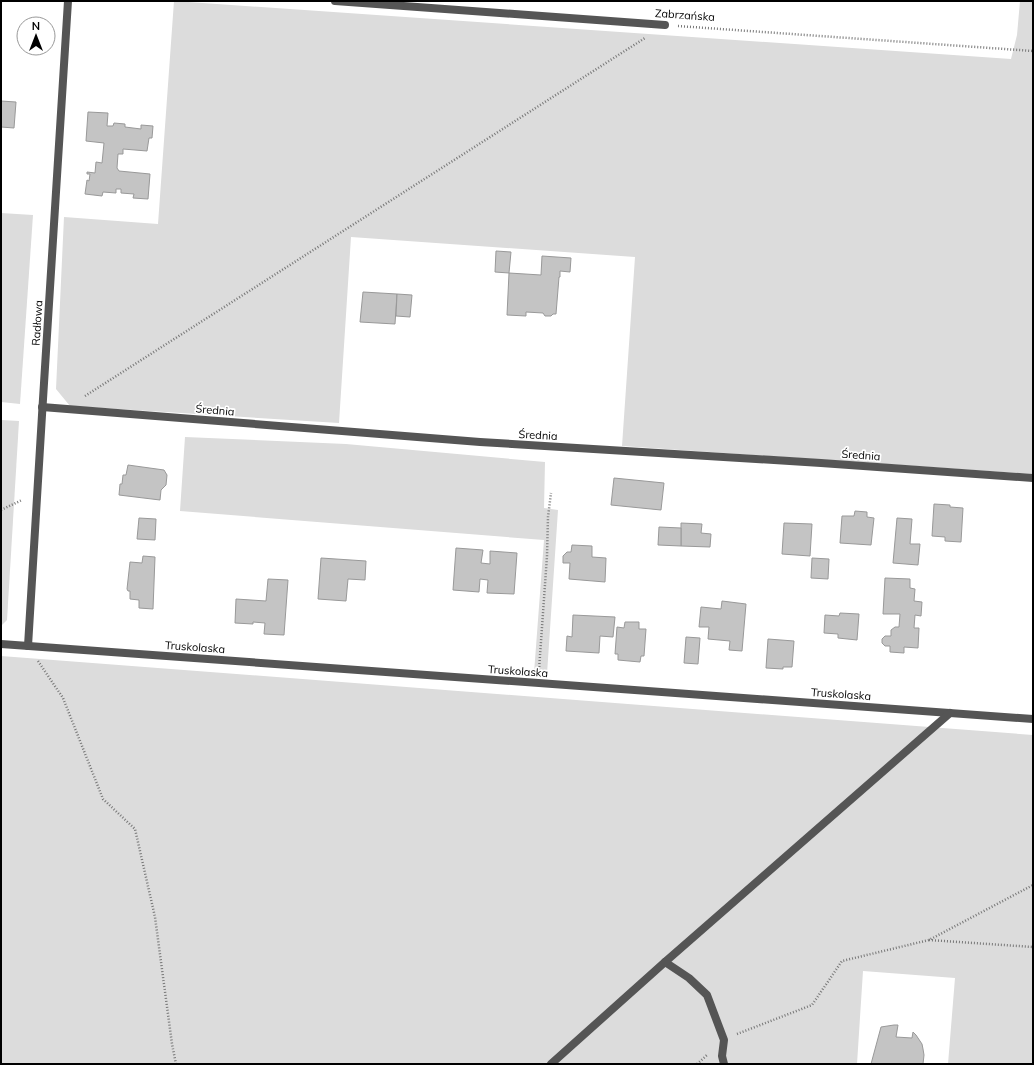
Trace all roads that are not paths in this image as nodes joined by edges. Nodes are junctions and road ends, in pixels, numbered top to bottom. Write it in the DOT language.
graph roads {
  1 [pos="68,1"];
  2 [pos="335,1"];
  3 [pos="665,25"];
  4 [pos="42,407"];
  5 [pos="1033,478"];
  6 [pos="1,644"];
  7 [pos="28,646"];
  8 [pos="950,713"];
  9 [pos="1033,719"];
  10 [pos="665,962"];
  11 [pos="551,1064"];
  12 [pos="724,1064"];
  1 -- 4 [label="street, Radłowa"];
  2 -- 3 [label="street, Zabrzańska"];
  4 -- 5 [label="street, Średnia"];
  4 -- 7 [label="street, Radłowa"];
  6 -- 7 [label="street, Truskolaska"];
  7 -- 8 [label="street, Truskolaska"];
  8 -- 9 [label="street, Truskolaska"];
  8 -- 10 [label="street"];
  10 -- 11 [label="street"];
  10 -- 12 [label="street"];
}
